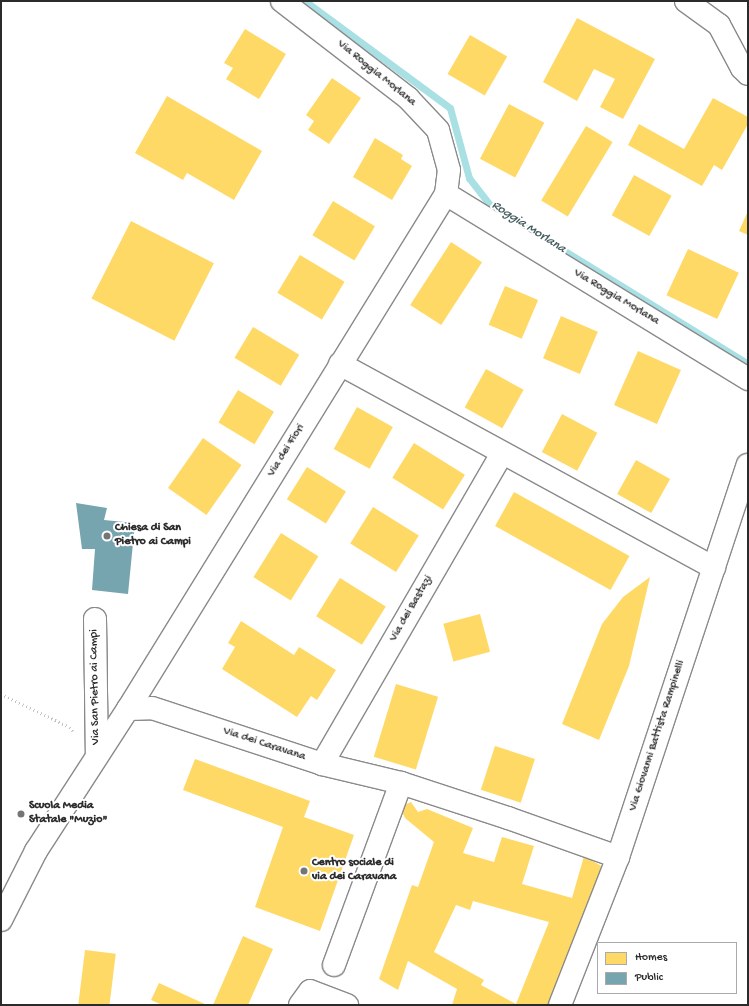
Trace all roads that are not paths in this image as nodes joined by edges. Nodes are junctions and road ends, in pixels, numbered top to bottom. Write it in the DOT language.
graph roads {
  1 [pos="282,1"];
  2 [pos="686,1"];
  3 [pos="748,74"];
  4 [pos="446,194"];
  5 [pos="340,364"];
  6 [pos="748,378"];
  7 [pos="502,454"];
  8 [pos="748,465"];
  9 [pos="714,568"];
  10 [pos="95,619"];
  11 [pos="128,709"];
  12 [pos="97,754"];
  13 [pos="322,764"];
  14 [pos="401,783"];
  15 [pos="618,857"];
  16 [pos="1,920"];
  17 [pos="334,965"];
  18 [pos="300,1005"];
  19 [pos="347,1005"];
  20 [pos="560,1005"];
  1 -- 4 [label="street, Via Roggia Morlana"];
  2 -- 3 [label="street"];
  4 -- 5 [label="street, Via dei Fiori"];
  4 -- 6 [label="street, Via Roggia Morlana"];
  5 -- 7 [label="street"];
  5 -- 11 [label="street, Via dei Fiori"];
  7 -- 9 [label="street"];
  7 -- 13 [label="street, Via dei Bastazi"];
  8 -- 9 [label="street, Via Giovanni Battista Rampinelli"];
  9 -- 15 [label="street, Via Giovanni Battista Rampinelli"];
  10 -- 12 [label="street, Via San Pietro ai Campi"];
  11 -- 12 [label="street, Via San Pietro ai Campi"];
  11 -- 13 [label="street, Via dei Caravana"];
  12 -- 16 [label="street, Via San Pietro ai Campi"];
  13 -- 14 [label="street, Via dei Caravana"];
  14 -- 15 [label="street, Via dei Caravana"];
  14 -- 17 [label="street"];
  15 -- 20 [label="street, Via Giovanni Battista Rampinelli"];
  18 -- 19 [label="street"];
}
